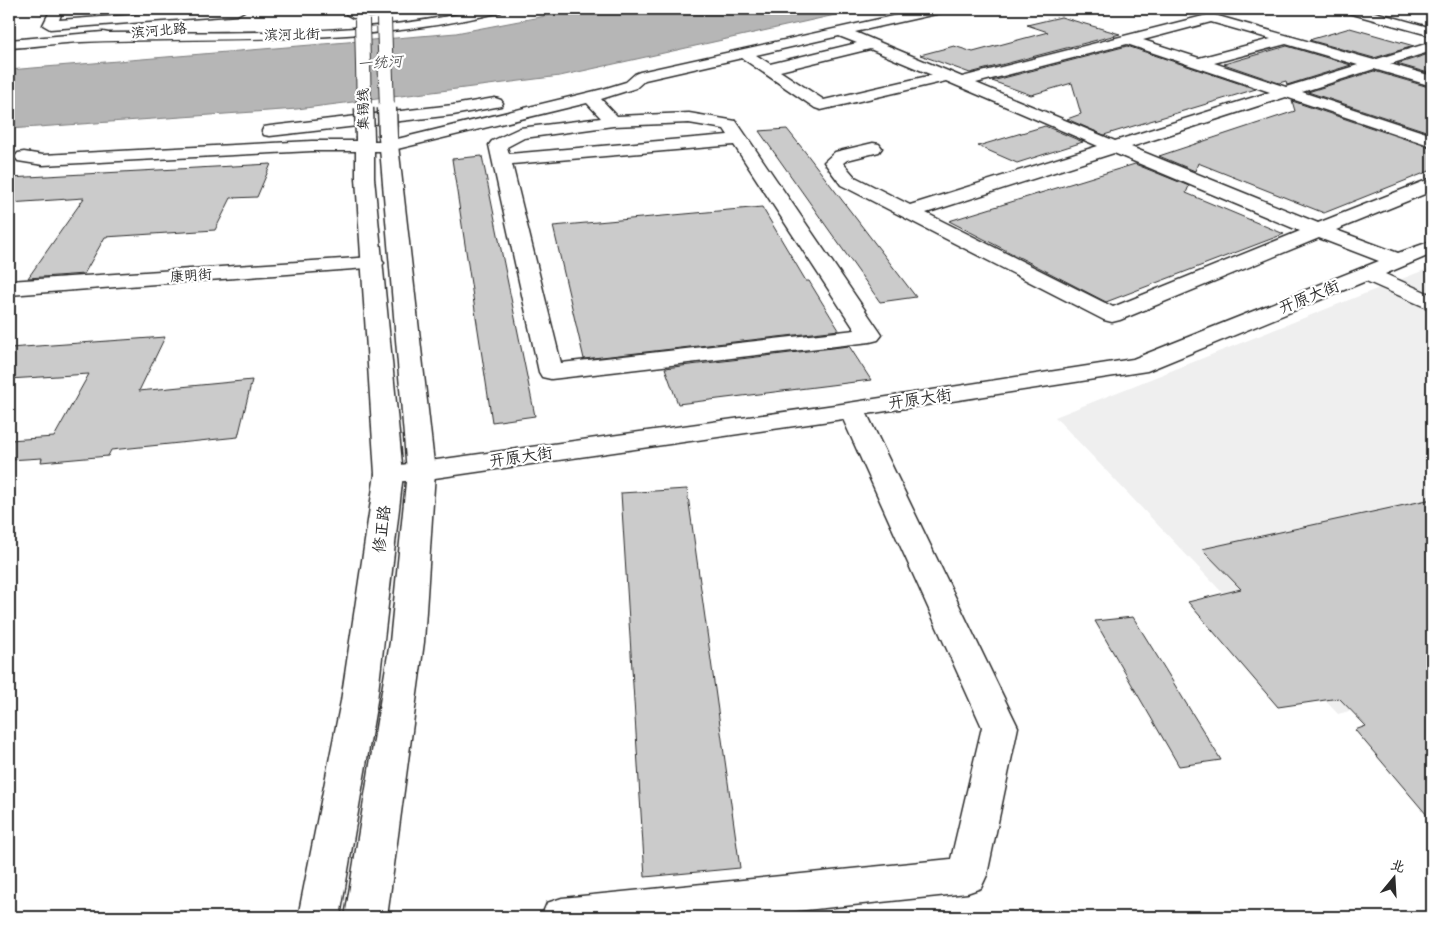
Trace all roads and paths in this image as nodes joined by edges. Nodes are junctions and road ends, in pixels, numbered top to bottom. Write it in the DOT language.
graph roads {
  1 [pos="57,9"];
  2 [pos="399,9"];
  3 [pos="496,9"];
  4 [pos="940,9"];
  5 [pos="1350,9"];
  6 [pos="237,11"];
  7 [pos="384,13"];
  8 [pos="362,14"];
  9 [pos="342,15"];
  10 [pos="144,18"];
  11 [pos="274,21"];
  12 [pos="842,32"];
  13 [pos="1432,32"];
  14 [pos="138,33"];
  15 [pos="85,38"];
  16 [pos="1127,40"];
  17 [pos="1287,40"];
  18 [pos="9,44"];
  19 [pos="872,44"];
  20 [pos="1432,46"];
  21 [pos="745,54"];
  22 [pos="1198,63"];
  23 [pos="1374,64"];
  24 [pos="768,69"];
  25 [pos="640,78"];
  26 [pos="955,79"];
  27 [pos="1432,81"];
  28 [pos="1286,92"];
  29 [pos="590,97"];
  30 [pos="613,121"];
  31 [pos="739,139"];
  32 [pos="1432,141"];
  33 [pos="377,142"];
  34 [pos="1115,146"];
  35 [pos="873,148"];
  36 [pos="16,157"];
  37 [pos="501,160"];
  38 [pos="1432,184"];
  39 [pos="908,212"];
  40 [pos="1318,230"];
  41 [pos="1432,246"];
  42 [pos="1399,261"];
  43 [pos="373,264"];
  44 [pos="1367,274"];
  45 [pos="9,288"];
  46 [pos="1432,303"];
  47 [pos="851,410"];
  48 [pos="422,472"];
  49 [pos="389,474"];
  50 [pos="319,917"];
  51 [pos="366,917"];
  52 [pos="562,917"];
  1 -- 10 [label="main road"];
  2 -- 7 [label="main road"];
  3 -- 15 [label="main road, 滨河北街"];
  4 -- 12 [label="main road"];
  5 -- 13 [label="main road"];
  6 -- 10 [label="main road"];
  7 -- 8 [label="main road"];
  7 -- 33 [label="main road, bridge"];
  8 -- 9 [label="main road"];
  8 -- 33 [label="main road, 集锡线, bridge"];
  10 -- 14 [label="main road"];
  11 -- 14 [label="main road, 滨河北路"];
  12 -- 19 [label="main road"];
  12 -- 21 [label="main road"];
  14 -- 15 [label="main road, 滨河北路"];
  15 -- 18 [label="main road, 滨河北路"];
  16 -- 17 [label="main road"];
  16 -- 22 [label="main road"];
  16 -- 26 [label="main road"];
  17 -- 22 [label="main road"];
  17 -- 23 [label="main road"];
  19 -- 24 [label="main road"];
  19 -- 26 [label="main road"];
  20 -- 23 [label="main road"];
  21 -- 24 [label="main road"];
  21 -- 25 [label="main road"];
  22 -- 28 [label="main road"];
  23 -- 27 [label="main road"];
  23 -- 28 [label="main road"];
  24 -- 26 [label="main road"];
  25 -- 29 [label="main road"];
  25 -- 36 [label="main road"];
  26 -- 34 [label="main road"];
  28 -- 32 [label="main road"];
  28 -- 34 [label="main road"];
  29 -- 30 [label="main road"];
  29 -- 33 [label="main road"];
  30 -- 31 [label="main road"];
  30 -- 37 [label="main road"];
  31 -- 37 [label="main road"];
  31 -- 37 [label="main road"];
  33 -- 36 [label="main road"];
  33 -- 43 [label="main road, 修正路"];
  33 -- 48 [label="main road, 修正路"];
  34 -- 39 [label="main road"];
  34 -- 40 [label="main road"];
  35 -- 39 [label="main road"];
  38 -- 40 [label="main road"];
  39 -- 40 [label="main road"];
  40 -- 42 [label="main road"];
  41 -- 42 [label="main road, 开原大街"];
  42 -- 44 [label="main road, 开原大街"];
  43 -- 45 [label="main road, 康明街"];
  43 -- 49 [label="main road, 修正路"];
  44 -- 46 [label="main road"];
  44 -- 47 [label="main road, 开原大街"];
  47 -- 48 [label="main road, 开原大街"];
  47 -- 52 [label="main road"];
  48 -- 49 [label="main road, 开原大街"];
  48 -- 51 [label="main road, 修正路"];
  49 -- 50 [label="main road, 修正路"];
}
